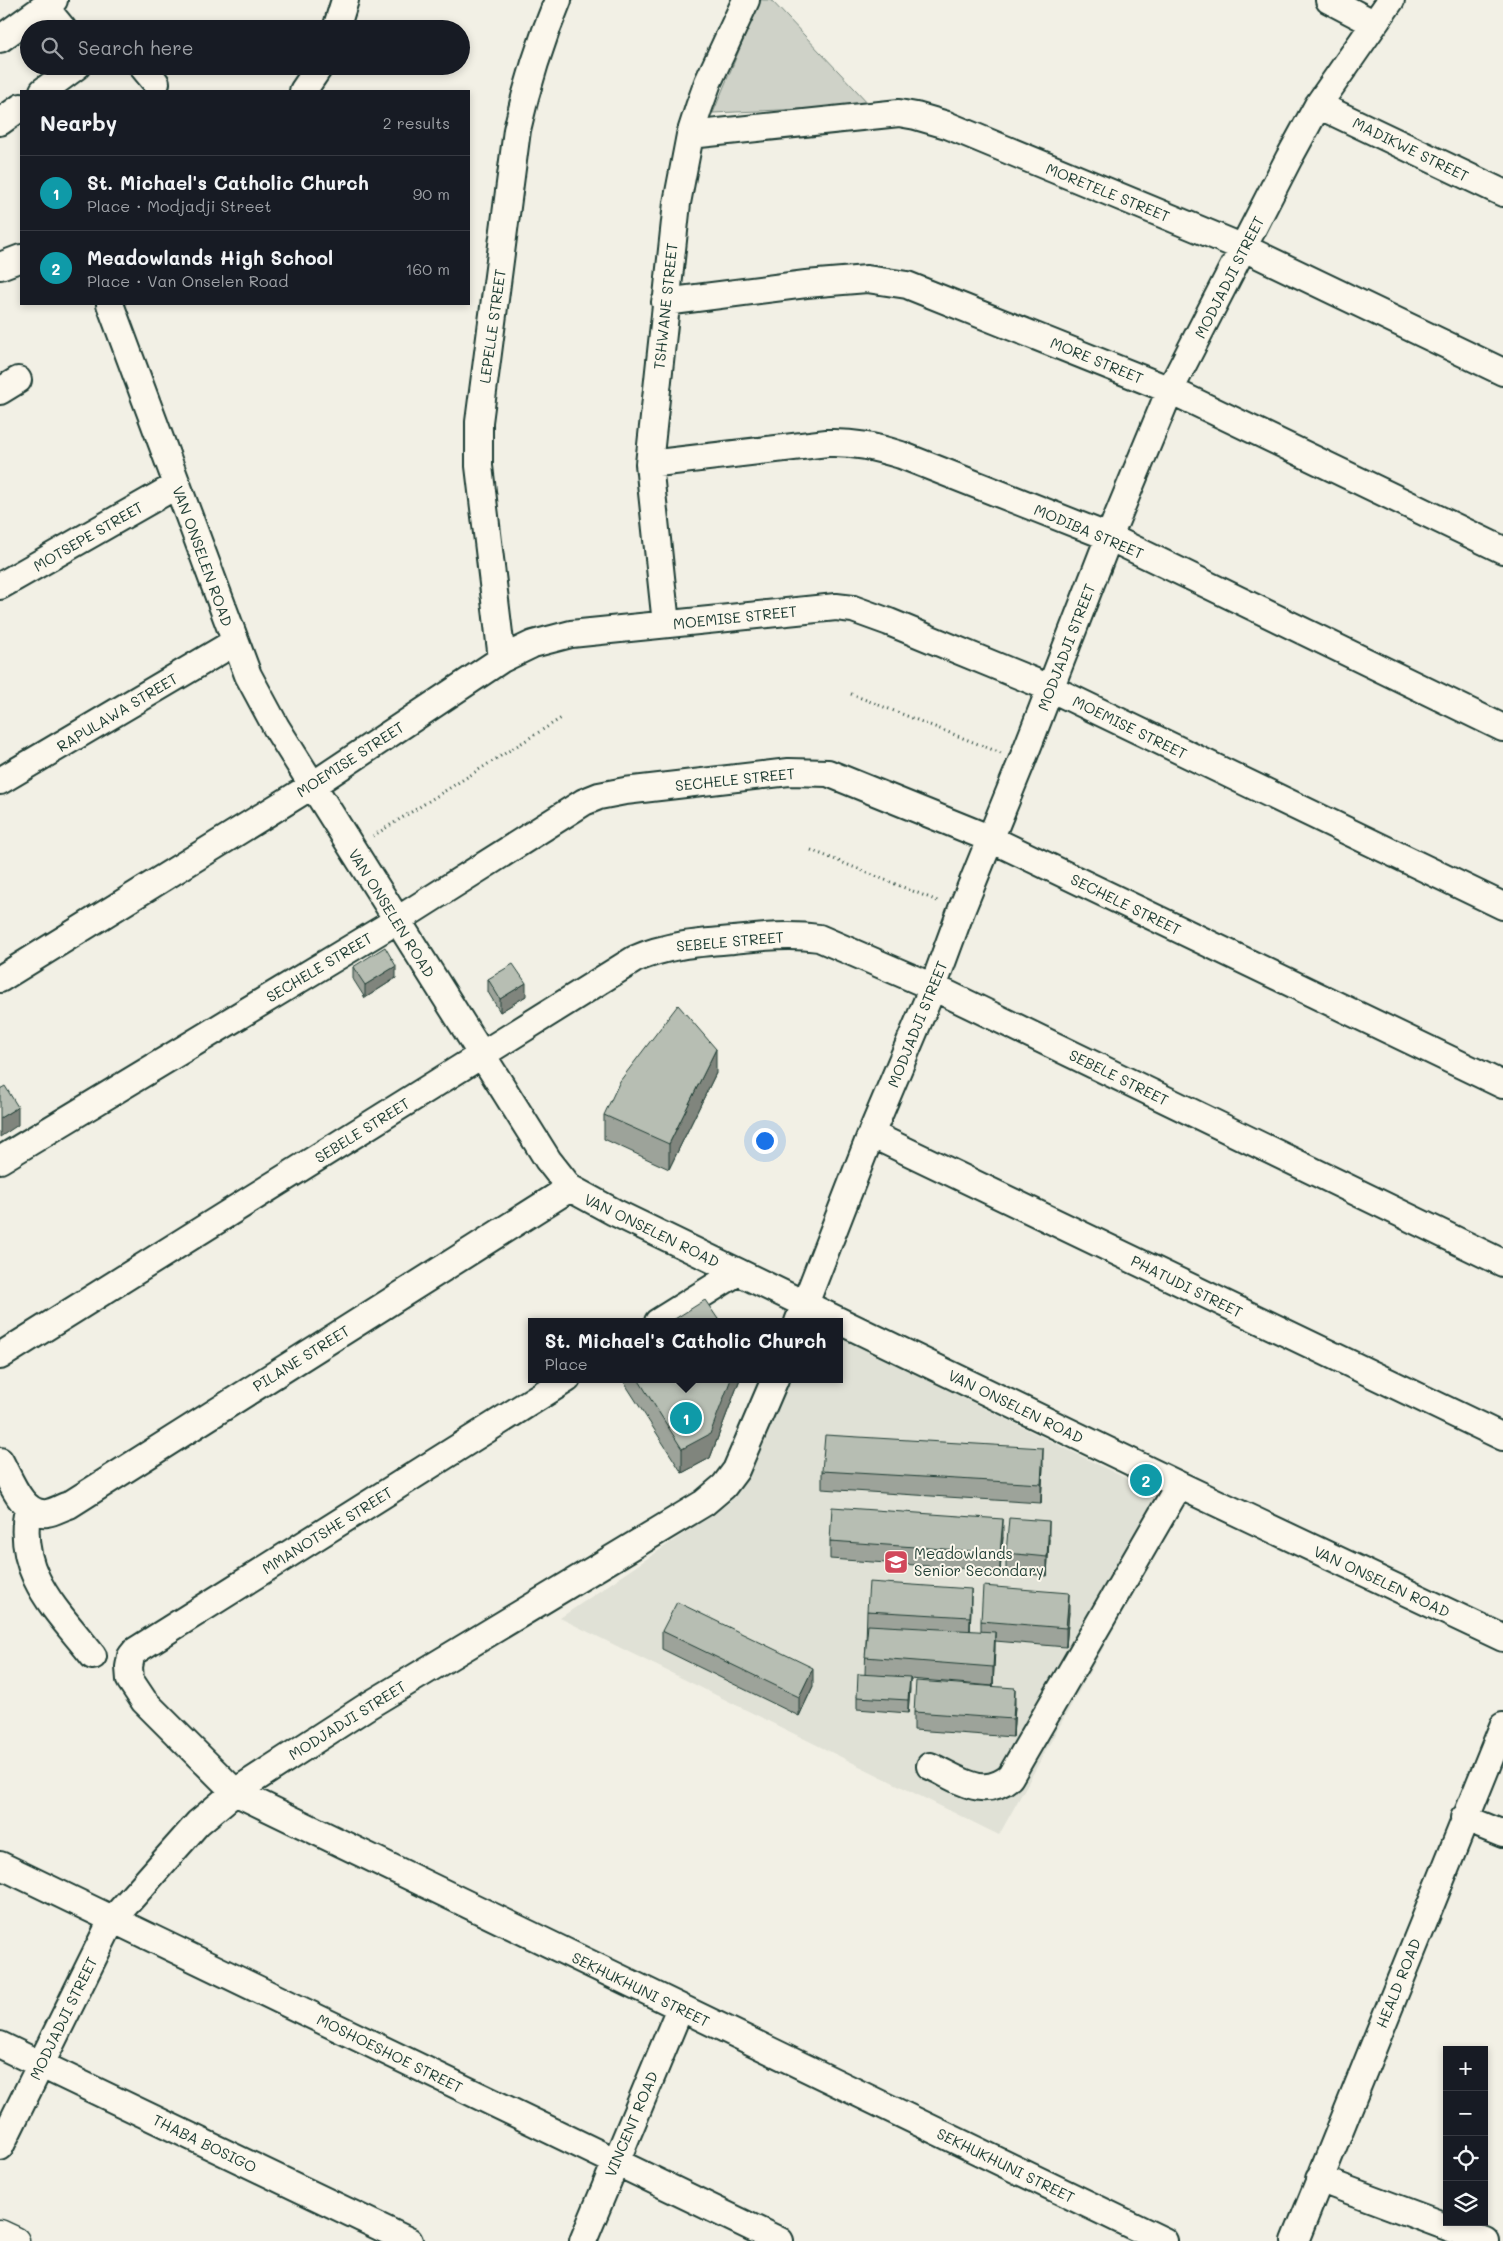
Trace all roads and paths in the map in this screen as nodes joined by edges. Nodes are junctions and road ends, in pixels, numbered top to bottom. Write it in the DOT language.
graph roads {
  1 [pos="344,0"];
  2 [pos="558,0"];
  3 [pos="746,0"];
  4 [pos="1329,0"];
  5 [pos="1391,0"];
  6 [pos="50,3"];
  7 [pos="26,20"];
  8 [pos="58,20"];
  9 [pos="338,20"];
  10 [pos="1373,23"];
  11 [pos="20,25"];
  12 [pos="0,39"];
  13 [pos="64,75"];
  14 [pos="314,75"];
  15 [pos="43,90"];
  16 [pos="304,90"];
  17 [pos="1318,105"];
  18 [pos="20,108"];
  19 [pos="0,122"];
  20 [pos="690,135"];
  21 [pos="1503,193"];
  22 [pos="1244,248"];
  23 [pos="20,258"];
  24 [pos="0,266"];
  25 [pos="665,302"];
  26 [pos="110,305"];
  27 [pos="1503,372"];
  28 [pos="1170,390"];
  29 [pos="649,464"];
  30 [pos="177,485"];
  31 [pos="1109,537"];
  32 [pos="1503,550"];
  33 [pos="0,586"];
  34 [pos="666,624"];
  35 [pos="235,642"];
  36 [pos="502,659"];
  37 [pos="1050,688"];
  38 [pos="851,694"];
  39 [pos="563,717"];
  40 [pos="1503,728"];
  41 [pos="1022,761"];
  42 [pos="0,781"];
  43 [pos="313,785"];
  44 [pos="991,839"];
  45 [pos="352,849"];
  46 [pos="811,850"];
  47 [pos="1503,906"];
  48 [pos="961,911"];
  49 [pos="396,921"];
  50 [pos="0,979"];
  51 [pos="933,987"];
  52 [pos="482,1056"];
  53 [pos="1503,1085"];
  54 [pos="871,1134"];
  55 [pos="0,1160"];
  56 [pos="570,1188"];
  57 [pos="1503,1263"];
  58 [pos="738,1272"];
  59 [pos="801,1312"];
  60 [pos="664,1318"];
  61 [pos="814,1318"];
  62 [pos="843,1331"];
  63 [pos="0,1356"];
  64 [pos="561,1383"];
  65 [pos="773,1383"];
  66 [pos="1503,1437"];
  67 [pos="0,1461"];
  68 [pos="1179,1485"];
  69 [pos="28,1508"];
  70 [pos="1503,1638"];
  71 [pos="93,1656"];
  72 [pos="144,1701"];
  73 [pos="1503,1726"];
  74 [pos="930,1766"];
  75 [pos="235,1792"];
  76 [pos="1464,1818"];
  77 [pos="1503,1834"];
  78 [pos="0,1866"];
  79 [pos="112,1920"];
  80 [pos="680,2008"];
  81 [pos="0,2045"];
  82 [pos="40,2064"];
  83 [pos="0,2147"];
  84 [pos="615,2161"];
  85 [pos="1319,2179"];
  86 [pos="0,2234"];
  87 [pos="15,2241"];
  88 [pos="409,2241"];
  89 [pos="583,2241"];
  90 [pos="780,2241"];
  91 [pos="1164,2241"];
  92 [pos="1295,2241"];
  93 [pos="1485,2241"];
  1 -- 9 [label="street"];
  2 -- 36 [label="street, LEPELLE STREET"];
  3 -- 20 [label="street, TSHWANE STREET"];
  4 -- 10 [label="street"];
  5 -- 10 [label="street, MODJADJI STREET"];
  6 -- 7 [label="street"];
  6 -- 8 [label="street"];
  10 -- 17 [label="street, MODJADJI STREET"];
  11 -- 12 [label="street"];
  13 -- 15 [label="street"];
  14 -- 16 [label="street"];
  17 -- 21 [label="street, MADIKWE STREET"];
  17 -- 22 [label="street, MODJADJI STREET"];
  18 -- 19 [label="street"];
  20 -- 22 [label="street, MORETELE STREET"];
  20 -- 25 [label="street, TSHWANE STREET"];
  22 -- 27 [label="street, MORETELE STREET"];
  22 -- 28 [label="street, MODJADJI STREET"];
  23 -- 24 [label="street"];
  25 -- 28 [label="street, MORE STREET"];
  25 -- 29 [label="street, TSHWANE STREET"];
  26 -- 30 [label="street, VAN ONSELEN ROAD"];
  28 -- 31 [label="street, MODJADJI STREET"];
  28 -- 32 [label="street, MORE STREET"];
  29 -- 31 [label="street, MODIBA STREET"];
  29 -- 34 [label="street, TSHWANE STREET"];
  30 -- 33 [label="street, MOTSEPE STREET"];
  30 -- 35 [label="street, VAN ONSELEN ROAD"];
  31 -- 37 [label="street, MODJADJI STREET"];
  31 -- 40 [label="street, MODIBA STREET"];
  34 -- 36 [label="street, MOEMISE STREET"];
  34 -- 37 [label="street, MOEMISE STREET"];
  35 -- 42 [label="street, RAPULAWA STREET"];
  35 -- 43 [label="street, VAN ONSELEN ROAD"];
  36 -- 43 [label="street, MOEMISE STREET"];
  37 -- 41 [label="street, MODJADJI STREET"];
  37 -- 47 [label="street, MOEMISE STREET"];
  38 -- 41 [label="path"];
  39 -- 45 [label="path"];
  41 -- 44 [label="street, MODJADJI STREET"];
  43 -- 45 [label="street, VAN ONSELEN ROAD"];
  43 -- 50 [label="street, MOEMISE STREET"];
  44 -- 48 [label="street, MODJADJI STREET"];
  44 -- 49 [label="street, SECHELE STREET"];
  44 -- 53 [label="street, SECHELE STREET"];
  45 -- 49 [label="street, VAN ONSELEN ROAD"];
  46 -- 48 [label="path"];
  48 -- 51 [label="street, MODJADJI STREET"];
  49 -- 52 [label="street, VAN ONSELEN ROAD"];
  49 -- 55 [label="street, SECHELE STREET"];
  51 -- 52 [label="street, SEBELE STREET"];
  51 -- 54 [label="street, MODJADJI STREET"];
  51 -- 57 [label="street, SEBELE STREET"];
  52 -- 56 [label="street, VAN ONSELEN ROAD"];
  52 -- 63 [label="street, SEBELE STREET"];
  54 -- 59 [label="street, MODJADJI STREET"];
  54 -- 66 [label="street, PHATUDI STREET"];
  56 -- 58 [label="street, VAN ONSELEN ROAD"];
  56 -- 69 [label="street, PILANE STREET"];
  58 -- 59 [label="street, VAN ONSELEN ROAD"];
  58 -- 60 [label="street"];
  59 -- 61 [label="street, VAN ONSELEN ROAD"];
  62 -- 68 [label="street, VAN ONSELEN ROAD"];
  64 -- 72 [label="street, MMANOTSHE STREET"];
  65 -- 75 [label="street, MODJADJI STREET"];
  67 -- 69 [label="street"];
  68 -- 70 [label="street, VAN ONSELEN ROAD"];
  68 -- 74 [label="street"];
  69 -- 71 [label="street"];
  72 -- 75 [label="street, SEKHUKHUNI STREET"];
  73 -- 76 [label="street, HEALD ROAD"];
  75 -- 79 [label="street, MODJADJI STREET"];
  75 -- 80 [label="street, SEKHUKHUNI STREET"];
  76 -- 77 [label="street"];
  76 -- 85 [label="street, HEALD ROAD"];
  78 -- 79 [label="street, MOSHOESHOE STREET"];
  79 -- 82 [label="street, MODJADJI STREET"];
  79 -- 84 [label="street, MOSHOESHOE STREET"];
  80 -- 84 [label="street, VINCENT ROAD"];
  80 -- 91 [label="street, SEKHUKHUNI STREET"];
  81 -- 82 [label="street, THABA BOSIGO"];
  82 -- 83 [label="street, MODJADJI STREET"];
  82 -- 88 [label="street, THABA BOSIGO"];
  84 -- 89 [label="street, VINCENT ROAD"];
  84 -- 90 [label="street, MOSHOESHOE STREET"];
  85 -- 92 [label="street, HEALD ROAD"];
  85 -- 93 [label="street"];
  86 -- 87 [label="main road"];
}
